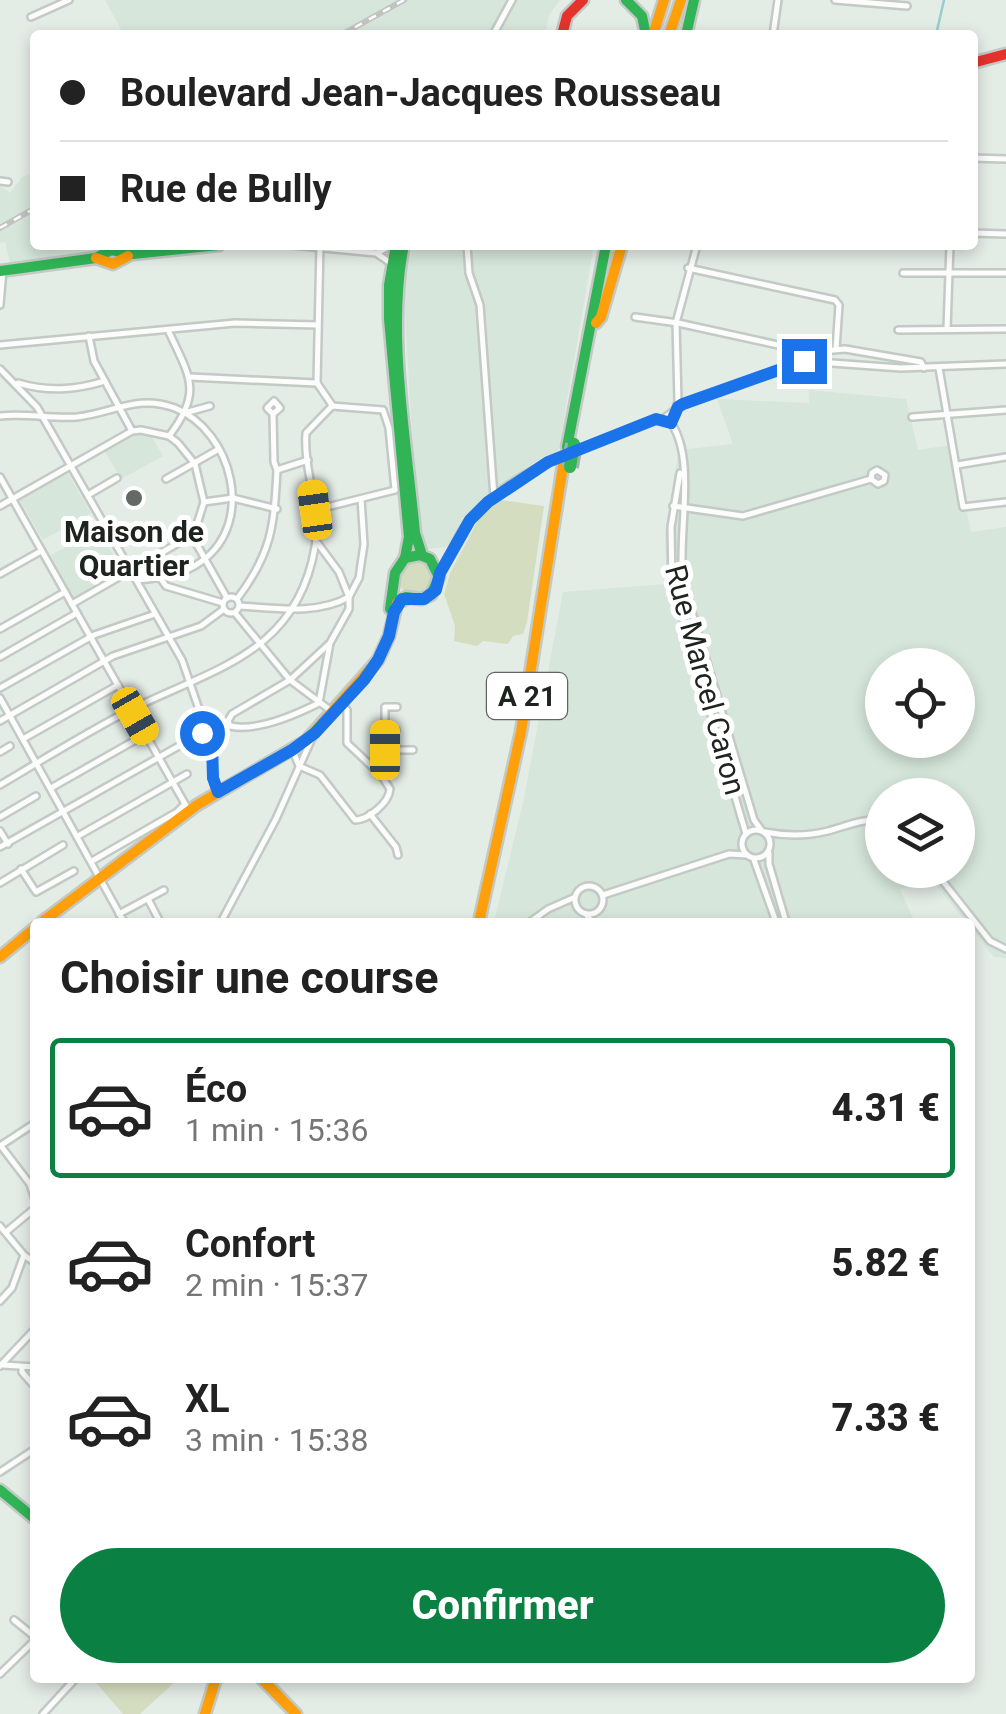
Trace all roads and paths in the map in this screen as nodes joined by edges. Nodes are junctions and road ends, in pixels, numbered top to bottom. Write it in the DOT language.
graph roads {
  1 [pos="68,0"];
  2 [pos="512,0"];
  3 [pos="583,0"];
  4 [pos="626,0"];
  5 [pos="664,0"];
  6 [pos="677,0"];
  7 [pos="694,0"];
  8 [pos="778,0"];
  9 [pos="835,0"];
  10 [pos="907,6"];
  11 [pos="31,17"];
  12 [pos="496,30"];
  13 [pos="563,30"];
  14 [pos="648,30"];
  15 [pos="652,30"];
  16 [pos="668,30"];
  17 [pos="687,30"];
  18 [pos="774,30"];
  19 [pos="1006,58"];
  20 [pos="978,65"];
  21 [pos="978,158"];
  22 [pos="1006,159"];
  23 [pos="978,233"];
  24 [pos="1006,234"];
  25 [pos="171,250"];
  26 [pos="320,250"];
  27 [pos="352,250"];
  28 [pos="382,250"];
  29 [pos="393,250"];
  30 [pos="403,250"];
  31 [pos="467,250"];
  32 [pos="605,250"];
  33 [pos="605,250"];
  34 [pos="621,250"];
  35 [pos="695,250"];
  36 [pos="950,250"];
  37 [pos="376,253"];
  38 [pos="392,264"];
  39 [pos="688,268"];
  40 [pos="2,271"];
  41 [pos="903,273"];
  42 [pos="949,273"];
  43 [pos="1006,273"];
  44 [pos="0,305"];
  45 [pos="635,317"];
  46 [pos="596,322"];
  47 [pos="676,322"];
  48 [pos="318,325"];
  49 [pos="167,329"];
  50 [pos="947,329"];
  51 [pos="898,330"];
  52 [pos="1006,330"];
  53 [pos="90,336"];
  54 [pos="0,345"];
  55 [pos="836,348"];
  56 [pos="810,352"];
  57 [pos="812,360"];
  58 [pos="1006,364"];
  59 [pos="0,368"];
  60 [pos="924,368"];
  61 [pos="938,368"];
  62 [pos="190,376"];
  63 [pos="15,382"];
  64 [pos="105,382"];
  65 [pos="317,383"];
  66 [pos="118,406"];
  67 [pos="210,406"];
  68 [pos="332,406"];
  69 [pos="678,407"];
  70 [pos="1006,410"];
  71 [pos="186,414"];
  72 [pos="273,414"];
  73 [pos="948,414"];
  74 [pos="0,416"];
  75 [pos="42,416"];
  76 [pos="912,417"];
  77 [pos="663,419"];
  78 [pos="671,423"];
  79 [pos="132,431"];
  80 [pos="169,436"];
  81 [pos="570,446"];
  82 [pos="220,450"];
  83 [pos="1006,457"];
  84 [pos="308,460"];
  85 [pos="194,464"];
  86 [pos="956,464"];
  87 [pos="71,466"];
  88 [pos="567,466"];
  89 [pos="681,466"];
  90 [pos="277,470"];
  91 [pos="0,477"];
  92 [pos="118,478"];
  93 [pos="166,479"];
  94 [pos="871,479"];
  95 [pos="88,495"];
  96 [pos="494,497"];
  97 [pos="233,498"];
  98 [pos="12,499"];
  99 [pos="361,499"];
  100 [pos="204,502"];
  101 [pos="1006,502"];
  102 [pos="0,506"];
  103 [pos="674,506"];
  104 [pos="682,507"];
  105 [pos="276,509"];
  106 [pos="315,510"];
  107 [pos="192,536"];
  108 [pos="316,540"];
  109 [pos="42,550"];
  110 [pos="453,551"];
  111 [pos="426,556"];
  112 [pos="405,558"];
  113 [pos="206,559"];
  114 [pos="130,570"];
  115 [pos="440,573"];
  116 [pos="0,574"];
  117 [pos="161,579"];
  118 [pos="137,580"];
  119 [pos="672,582"];
  120 [pos="683,582"];
  121 [pos="396,585"];
  122 [pos="65,592"];
  123 [pos="349,597"];
  124 [pos="408,598"];
  125 [pos="225,603"];
  126 [pos="72,604"];
  127 [pos="238,606"];
  128 [pos="292,609"];
  129 [pos="77,613"];
  130 [pos="155,614"];
  131 [pos="0,629"];
  132 [pos="90,637"];
  133 [pos="170,639"];
  134 [pos="330,643"];
  135 [pos="385,645"];
  136 [pos="260,647"];
  137 [pos="0,657"];
  138 [pos="104,661"];
  139 [pos="290,680"];
  140 [pos="192,683"];
  141 [pos="118,686"];
  142 [pos="0,688"];
  143 [pos="0,698"];
  144 [pos="320,703"];
  145 [pos="338,708"];
  146 [pos="397,708"];
  147 [pos="132,710"];
  148 [pos="10,715"];
  149 [pos="0,720"];
  150 [pos="385,730"];
  151 [pos="396,730"];
  152 [pos="202,733"];
  153 [pos="146,734"];
  154 [pos="23,739"];
  155 [pos="10,746"];
  156 [pos="385,750"];
  157 [pos="413,750"];
  158 [pos="299,751"];
  159 [pos="0,752"];
  160 [pos="160,758"];
  161 [pos="37,763"];
  162 [pos="300,766"];
  163 [pos="188,774"];
  164 [pos="381,775"];
  165 [pos="172,782"];
  166 [pos="0,785"];
  167 [pos="51,788"];
  168 [pos="218,792"];
  169 [pos="36,796"];
  170 [pos="187,808"];
  171 [pos="64,812"];
  172 [pos="370,814"];
  173 [pos="0,817"];
  174 [pos="865,821"];
  175 [pos="0,831"];
  176 [pos="764,832"];
  177 [pos="746,834"];
  178 [pos="788,835"];
  179 [pos="78,836"];
  180 [pos="742,842"];
  181 [pos="64,844"];
  182 [pos="4,846"];
  183 [pos="770,849"];
  184 [pos="729,854"];
  185 [pos="398,855"];
  186 [pos="750,857"];
  187 [pos="92,861"];
  188 [pos="20,869"];
  189 [pos="74,870"];
  190 [pos="101,877"];
  191 [pos="0,883"];
  192 [pos="948,888"];
  193 [pos="164,890"];
  194 [pos="603,895"];
  195 [pos="148,899"];
  196 [pos="574,902"];
  197 [pos="596,913"];
  198 [pos="119,914"];
  199 [pos="586,914"];
  200 [pos="47,918"];
  201 [pos="122,918"];
  202 [pos="158,918"];
  203 [pos="223,918"];
  204 [pos="479,918"];
  205 [pos="488,918"];
  206 [pos="536,918"];
  207 [pos="590,918"];
  208 [pos="594,918"];
  209 [pos="774,918"];
  210 [pos="785,918"];
  211 [pos="972,918"];
  212 [pos="975,922"];
  213 [pos="30,932"];
  214 [pos="1006,949"];
  215 [pos="1,955"];
  216 [pos="30,1126"];
  217 [pos="0,1146"];
  218 [pos="30,1184"];
  219 [pos="30,1209"];
  220 [pos="0,1226"];
  221 [pos="6,1232"];
  222 [pos="24,1255"];
  223 [pos="30,1259"];
  224 [pos="0,1301"];
  225 [pos="30,1333"];
  226 [pos="0,1365"];
  227 [pos="22,1367"];
  228 [pos="30,1367"];
  229 [pos="30,1381"];
  230 [pos="30,1453"];
  231 [pos="0,1472"];
  232 [pos="0,1490"];
  233 [pos="30,1515"];
  234 [pos="14,1620"];
  235 [pos="30,1634"];
  236 [pos="30,1644"];
  237 [pos="0,1674"];
  238 [pos="71,1683"];
  239 [pos="214,1683"];
  240 [pos="222,1683"];
  241 [pos="266,1683"];
  242 [pos="43,1714"];
  243 [pos="204,1714"];
  244 [pos="212,1714"];
  245 [pos="296,1714"];
  1 -- 11 [label="street"];
  2 -- 12 [label="street"];
  3 -- 13 [label="main road"];
  4 -- 14 [label="main road"];
  5 -- 15 [label="main road"];
  6 -- 16 [label="main road"];
  7 -- 17 [label="main road"];
  8 -- 18 [label="street"];
  9 -- 10 [label="street"];
  19 -- 20 [label="main road"];
  21 -- 22 [label="street"];
  23 -- 24 [label="street"];
  25 -- 40 [label="main road"];
  26 -- 48 [label="street"];
  27 -- 37 [label="street"];
  28 -- 37 [label="street"];
  29 -- 38 [label="main road"];
  30 -- 111 [label="main road"];
  31 -- 96 [label="street"];
  32 -- 81 [label="main road, A 21"];
  33 -- 46 [label="main road, A 21"];
  34 -- 46 [label="main road"];
  35 -- 39 [label="street"];
  36 -- 42 [label="street"];
  37 -- 38 [label="street"];
  38 -- 112 [label="main road"];
  39 -- 47 [label="street"];
  39 -- 55 [label="street"];
  40 -- 44 [label="street"];
  41 -- 42 [label="street"];
  42 -- 43 [label="street"];
  42 -- 50 [label="street"];
  45 -- 47 [label="street"];
  46 -- 81 [label="main road, A 21"];
  47 -- 56 [label="street"];
  47 -- 69 [label="street"];
  48 -- 49 [label="street"];
  48 -- 65 [label="street"];
  49 -- 53 [label="street"];
  49 -- 62 [label="street"];
  50 -- 51 [label="street"];
  50 -- 52 [label="street"];
  53 -- 54 [label="street"];
  53 -- 64 [label="street"];
  55 -- 56 [label="street"];
  55 -- 60 [label="street"];
  56 -- 57 [label="street"];
  57 -- 60 [label="street"];
  57 -- 69 [label="street"];
  58 -- 61 [label="street"];
  59 -- 63 [label="street"];
  60 -- 61 [label="street"];
  61 -- 73 [label="street"];
  62 -- 65 [label="street"];
  62 -- 71 [label="street"];
  63 -- 64 [label="street"];
  63 -- 75 [label="street"];
  64 -- 66 [label="street"];
  65 -- 68 [label="street"];
  66 -- 71 [label="street"];
  66 -- 75 [label="street"];
  66 -- 79 [label="street"];
  67 -- 71 [label="street"];
  68 -- 84 [label="street"];
  68 -- 99 [label="street"];
  69 -- 77 [label="street"];
  69 -- 78 [label="street"];
  70 -- 73 [label="street"];
  71 -- 80 [label="street"];
  71 -- 82 [label="street"];
  72 -- 90 [label="street"];
  73 -- 76 [label="street"];
  73 -- 86 [label="street"];
  74 -- 75 [label="street"];
  75 -- 87 [label="street"];
  77 -- 78 [label="street"];
  77 -- 96 [label="street"];
  78 -- 89 [label="street, Rue Marcel Caron"];
  79 -- 80 [label="street"];
  79 -- 87 [label="street"];
  80 -- 85 [label="street"];
  81 -- 88 [label="main road, A 21, bridge"];
  82 -- 85 [label="street"];
  82 -- 97 [label="street"];
  83 -- 86 [label="street"];
  84 -- 90 [label="street"];
  84 -- 106 [label="street"];
  85 -- 93 [label="street"];
  85 -- 100 [label="street"];
  86 -- 101 [label="street"];
  87 -- 95 [label="street"];
  87 -- 98 [label="street"];
  88 -- 204 [label="main road, A 21"];
  88 -- 205 [label="main road, A 21"];
  89 -- 103 [label="street, Rue Marcel Caron"];
  89 -- 104 [label="street, Rue Marcel Caron"];
  90 -- 105 [label="street"];
  91 -- 98 [label="street"];
  92 -- 95 [label="street"];
  94 -- 104 [label="street"];
  95 -- 114 [label="street"];
  96 -- 110 [label="street"];
  97 -- 100 [label="street"];
  97 -- 105 [label="street"];
  97 -- 113 [label="street"];
  98 -- 102 [label="street"];
  98 -- 109 [label="street"];
  99 -- 106 [label="street"];
  99 -- 123 [label="street"];
  100 -- 107 [label="street"];
  103 -- 104 [label="street"];
  103 -- 119 [label="street, Rue Marcel Caron"];
  104 -- 120 [label="street, Rue Marcel Caron"];
  105 -- 127 [label="street"];
  106 -- 108 [label="street"];
  107 -- 113 [label="street"];
  107 -- 114 [label="street"];
  108 -- 123 [label="street"];
  108 -- 128 [label="street"];
  109 -- 116 [label="street"];
  109 -- 122 [label="street"];
  110 -- 111 [label="street"];
  110 -- 115 [label="street"];
  111 -- 112 [label="main road"];
  111 -- 115 [label="main road"];
  112 -- 121 [label="main road"];
  113 -- 117 [label="street"];
  113 -- 125 [label="street"];
  114 -- 118 [label="street"];
  114 -- 126 [label="street"];
  115 -- 124 [label="main road"];
  117 -- 118 [label="street"];
  117 -- 125 [label="street"];
  118 -- 130 [label="street"];
  119 -- 120 [label="street"];
  119 -- 177 [label="street, Rue Marcel Caron"];
  120 -- 176 [label="street, Rue Marcel Caron"];
  121 -- 124 [label="main road"];
  121 -- 135 [label="main road"];
  122 -- 126 [label="street"];
  122 -- 131 [label="street"];
  123 -- 128 [label="street"];
  123 -- 134 [label="street"];
  124 -- 135 [label="main road"];
  125 -- 127 [label="street"];
  125 -- 127 [label="street"];
  125 -- 133 [label="street"];
  126 -- 129 [label="street"];
  127 -- 128 [label="street"];
  127 -- 136 [label="street"];
  128 -- 136 [label="street"];
  129 -- 132 [label="street"];
  129 -- 137 [label="street"];
  130 -- 132 [label="street"];
  130 -- 133 [label="street"];
  132 -- 138 [label="street"];
  132 -- 142 [label="street"];
  133 -- 138 [label="street"];
  133 -- 140 [label="street"];
  134 -- 139 [label="street"];
  134 -- 144 [label="street"];
  135 -- 145 [label="main road"];
  136 -- 139 [label="street"];
  136 -- 140 [label="street"];
  138 -- 141 [label="street"];
  138 -- 148 [label="street"];
  139 -- 144 [label="street"];
  139 -- 144 [label="street"];
  140 -- 147 [label="street"];
  140 -- 152 [label="street"];
  141 -- 147 [label="street"];
  141 -- 154 [label="street"];
  143 -- 148 [label="street"];
  144 -- 145 [label="street"];
  145 -- 158 [label="main road"];
  145 -- 164 [label="street"];
  146 -- 150 [label="street"];
  147 -- 153 [label="street"];
  147 -- 161 [label="street"];
  148 -- 149 [label="street"];
  148 -- 154 [label="street"];
  150 -- 151 [label="street"];
  150 -- 156 [label="street"];
  152 -- 160 [label="street"];
  152 -- 168 [label="street"];
  153 -- 160 [label="street"];
  153 -- 167 [label="street"];
  154 -- 161 [label="street"];
  155 -- 159 [label="street"];
  156 -- 157 [label="street"];
  156 -- 164 [label="street"];
  158 -- 162 [label="street"];
  158 -- 162 [label="street"];
  158 -- 168 [label="main road"];
  160 -- 165 [label="street"];
  160 -- 171 [label="street"];
  161 -- 166 [label="street"];
  161 -- 167 [label="street"];
  162 -- 172 [label="street"];
  162 -- 203 [label="street"];
  163 -- 165 [label="street"];
  164 -- 172 [label="street"];
  165 -- 170 [label="street"];
  165 -- 179 [label="street"];
  167 -- 171 [label="street"];
  168 -- 170 [label="main road"];
  169 -- 173 [label="street"];
  170 -- 187 [label="street"];
  170 -- 190 [label="main road"];
  171 -- 179 [label="street"];
  171 -- 182 [label="street"];
  172 -- 185 [label="street"];
  174 -- 178 [label="street"];
  175 -- 182 [label="street"];
  176 -- 177 [label="street"];
  176 -- 178 [label="street"];
  176 -- 183 [label="street"];
  177 -- 180 [label="street"];
  178 -- 183 [label="street"];
  179 -- 187 [label="street"];
  180 -- 184 [label="street"];
  180 -- 186 [label="street"];
  181 -- 188 [label="street"];
  183 -- 186 [label="street"];
  183 -- 210 [label="street"];
  184 -- 186 [label="street"];
  184 -- 194 [label="street"];
  186 -- 209 [label="street"];
  187 -- 190 [label="street"];
  188 -- 189 [label="street"];
  188 -- 191 [label="street"];
  190 -- 198 [label="street"];
  190 -- 200 [label="main road"];
  192 -- 211 [label="street"];
  193 -- 195 [label="street"];
  194 -- 196 [label="street"];
  194 -- 197 [label="street"];
  195 -- 198 [label="street"];
  195 -- 202 [label="street"];
  196 -- 199 [label="street"];
  196 -- 206 [label="street"];
  197 -- 199 [label="street"];
  197 -- 208 [label="street"];
  198 -- 201 [label="street"];
  199 -- 207 [label="street"];
  212 -- 214 [label="street"];
  213 -- 215 [label="main road"];
  216 -- 217 [label="street"];
  217 -- 218 [label="street"];
  219 -- 221 [label="street"];
  220 -- 221 [label="street"];
  221 -- 222 [label="street"];
  222 -- 223 [label="street"];
  222 -- 224 [label="street"];
  225 -- 226 [label="street"];
  226 -- 227 [label="street"];
  227 -- 228 [label="street"];
  227 -- 229 [label="street"];
  230 -- 231 [label="street"];
  232 -- 233 [label="main road"];
  234 -- 235 [label="street"];
  236 -- 237 [label="street"];
  238 -- 242 [label="street"];
  239 -- 243 [label="main road"];
  240 -- 244 [label="main road"];
  241 -- 245 [label="main road"];
}
